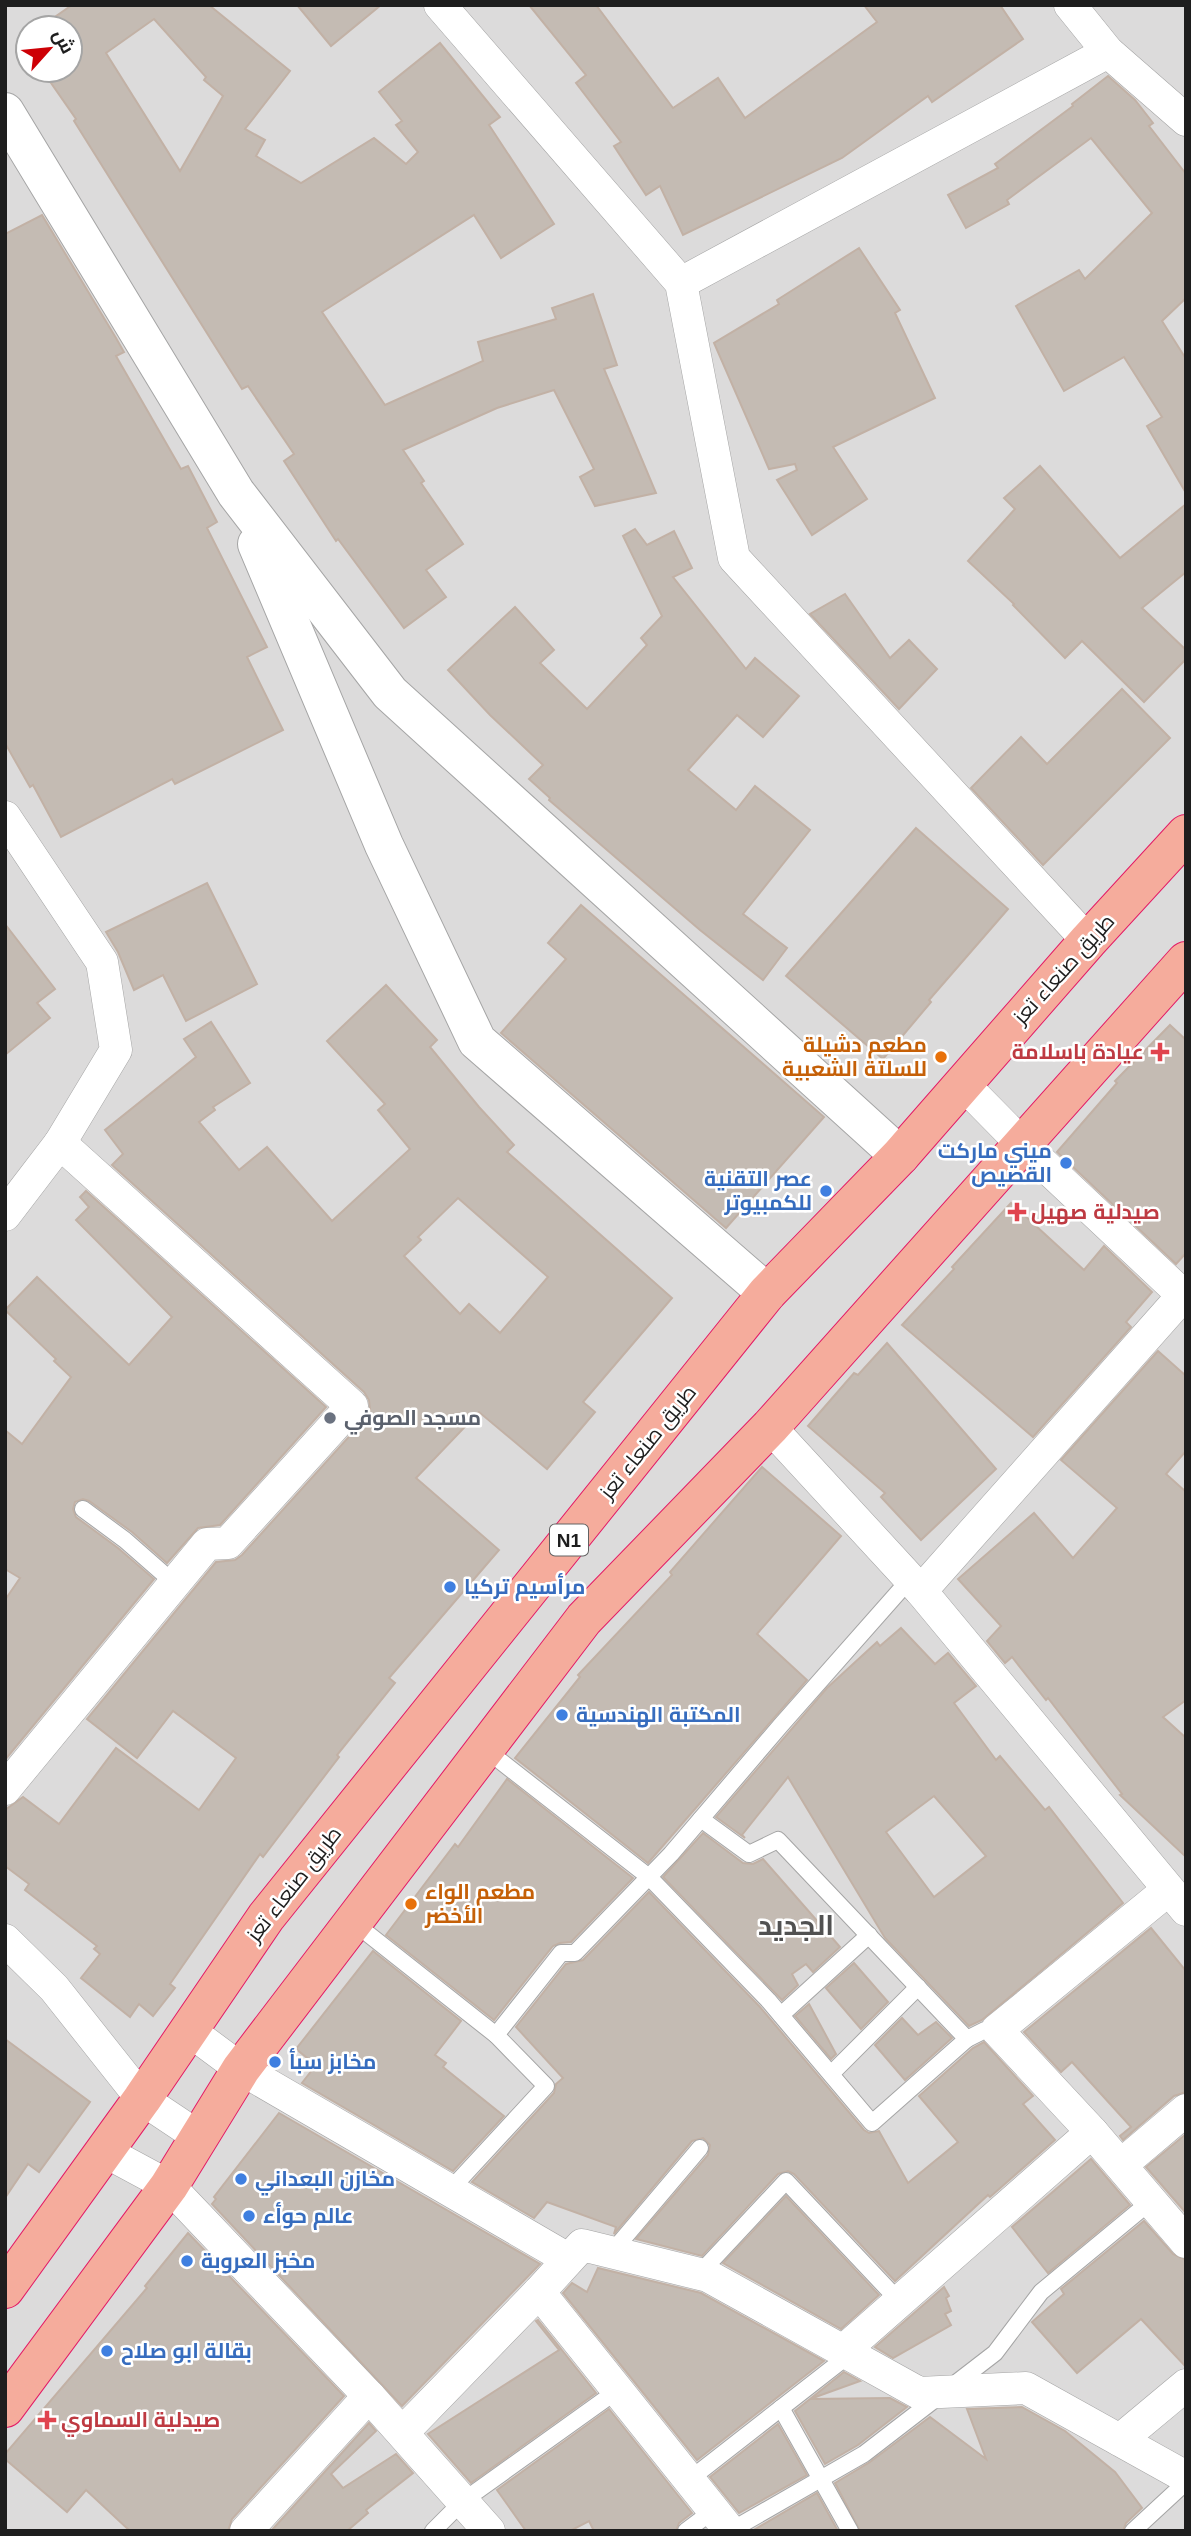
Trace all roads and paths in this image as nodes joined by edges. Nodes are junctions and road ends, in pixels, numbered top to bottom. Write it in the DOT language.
graph roads {
  1 [pos="440,5"];
  2 [pos="1084,10"];
  3 [pos="1108,52"];
  4 [pos="5,112"];
  5 [pos="1186,120"];
  6 [pos="681,284"];
  7 [pos="236,493"];
  8 [pos="5,817"];
  9 [pos="1186,834"];
  10 [pos="1087,941"];
  11 [pos="1186,961"];
  12 [pos="963,1084"];
  13 [pos="60,1143"];
  14 [pos="1023,1144"];
  15 [pos="900,1156"];
  16 [pos="5,1215"];
  17 [pos="767,1293"];
  18 [pos="1185,1295"];
  19 [pos="770,1427"];
  20 [pos="83,1508"];
  21 [pos="174,1583"];
  22 [pos="916,1585"];
  23 [pos="485,1749"];
  24 [pos="5,1789"];
  25 [pos="701,1819"];
  26 [pos="649,1877"];
  27 [pos="1177,1900"];
  28 [pos="354,1922"];
  29 [pos="869,1935"];
  30 [pos="5,1940"];
  31 [pos="918,1987"];
  32 [pos="781,2015"];
  33 [pos="187,2029"];
  34 [pos="982,2034"];
  35 [pos="496,2035"];
  36 [pos="241,2069"];
  37 [pos="831,2074"];
  38 [pos="142,2099"];
  39 [pos="1186,2109"];
  40 [pos="1092,2132"];
  41 [pos="199,2137"];
  42 [pos="700,2148"];
  43 [pos="104,2151"];
  44 [pos="1121,2165"];
  45 [pos="169,2186"];
  46 [pos="450,2190"];
  47 [pos="1151,2201"];
  48 [pos="1186,2242"];
  49 [pos="612,2252"];
  50 [pos="568,2259"];
  51 [pos="699,2274"];
  52 [pos="5,2289"];
  53 [pos="539,2292"];
  54 [pos="899,2301"];
  55 [pos="846,2353"];
  56 [pos="1186,2385"];
  57 [pos="618,2390"];
  58 [pos="942,2392"];
  59 [pos="369,2396"];
  60 [pos="5,2408"];
  61 [pos="781,2408"];
  62 [pos="403,2432"];
  63 [pos="1120,2440"];
  64 [pos="1186,2477"];
  65 [pos="821,2478"];
  66 [pos="689,2480"];
  67 [pos="1186,2482"];
  68 [pos="463,2501"];
  69 [pos="725,2524"];
  70 [pos="246,2531"];
  71 [pos="433,2531"];
  72 [pos="489,2531"];
  73 [pos="686,2531"];
  74 [pos="850,2531"];
  75 [pos="1133,2531"];
  1 -- 6 [label="street"];
  2 -- 3 [label="street"];
  3 -- 5 [label="street"];
  3 -- 6 [label="street"];
  4 -- 7 [label="street"];
  6 -- 10 [label="street"];
  7 -- 15 [label="street"];
  7 -- 17 [label="street"];
  8 -- 13 [label="street"];
  9 -- 10 [label="highway, طريق صنعاء تعز / N1"];
  10 -- 12 [label="highway, طريق صنعاء تعز / N1"];
  11 -- 14 [label="highway"];
  12 -- 14 [label="street"];
  12 -- 15 [label="highway, طريق صنعاء تعز / N1"];
  13 -- 16 [label="street"];
  13 -- 21 [label="street"];
  14 -- 18 [label="street"];
  14 -- 19 [label="highway"];
  15 -- 17 [label="highway, طريق صنعاء تعز / N1"];
  17 -- 33 [label="highway, طريق صنعاء تعز / N1"];
  18 -- 22 [label="street"];
  19 -- 22 [label="street"];
  19 -- 23 [label="highway"];
  20 -- 21 [label="lane"];
  21 -- 24 [label="street"];
  22 -- 25 [label="lane"];
  22 -- 27 [label="street"];
  23 -- 26 [label="lane"];
  23 -- 28 [label="highway"];
  25 -- 26 [label="lane"];
  25 -- 29 [label="lane"];
  26 -- 32 [label="lane"];
  26 -- 35 [label="lane"];
  27 -- 34 [label="street"];
  28 -- 35 [label="lane"];
  28 -- 36 [label="highway"];
  29 -- 31 [label="lane"];
  29 -- 32 [label="lane"];
  30 -- 38 [label="street"];
  31 -- 34 [label="lane"];
  31 -- 37 [label="lane"];
  32 -- 37 [label="lane"];
  33 -- 36 [label="street"];
  33 -- 38 [label="highway, طريق صنعاء تعز / N1"];
  34 -- 37 [label="lane"];
  34 -- 40 [label="street"];
  35 -- 46 [label="lane"];
  36 -- 41 [label="highway"];
  36 -- 46 [label="street"];
  38 -- 41 [label="street"];
  38 -- 43 [label="highway, طريق صنعاء تعز / N1"];
  39 -- 44 [label="street"];
  40 -- 44 [label="street"];
  40 -- 54 [label="street"];
  41 -- 45 [label="highway"];
  42 -- 49 [label="lane"];
  43 -- 45 [label="street"];
  43 -- 52 [label="highway, طريق صنعاء تعز / N1"];
  44 -- 47 [label="street"];
  45 -- 59 [label="street"];
  45 -- 60 [label="highway"];
  46 -- 50 [label="street"];
  47 -- 48 [label="street"];
  47 -- 58 [label="lane"];
  49 -- 50 [label="street"];
  49 -- 51 [label="street"];
  50 -- 53 [label="street"];
  51 -- 54 [label="lane"];
  51 -- 55 [label="street"];
  53 -- 57 [label="street"];
  53 -- 62 [label="street"];
  54 -- 55 [label="street"];
  55 -- 58 [label="street"];
  55 -- 61 [label="lane"];
  56 -- 63 [label="street"];
  57 -- 66 [label="street"];
  57 -- 68 [label="lane"];
  58 -- 63 [label="street"];
  58 -- 65 [label="lane"];
  59 -- 62 [label="street"];
  59 -- 70 [label="street"];
  61 -- 65 [label="lane"];
  61 -- 66 [label="lane"];
  62 -- 68 [label="street"];
  63 -- 64 [label="street"];
  65 -- 69 [label="lane"];
  65 -- 74 [label="lane"];
  66 -- 69 [label="street"];
  67 -- 75 [label="lane"];
  68 -- 71 [label="lane"];
  68 -- 72 [label="street"];
  69 -- 73 [label="lane"];
}
